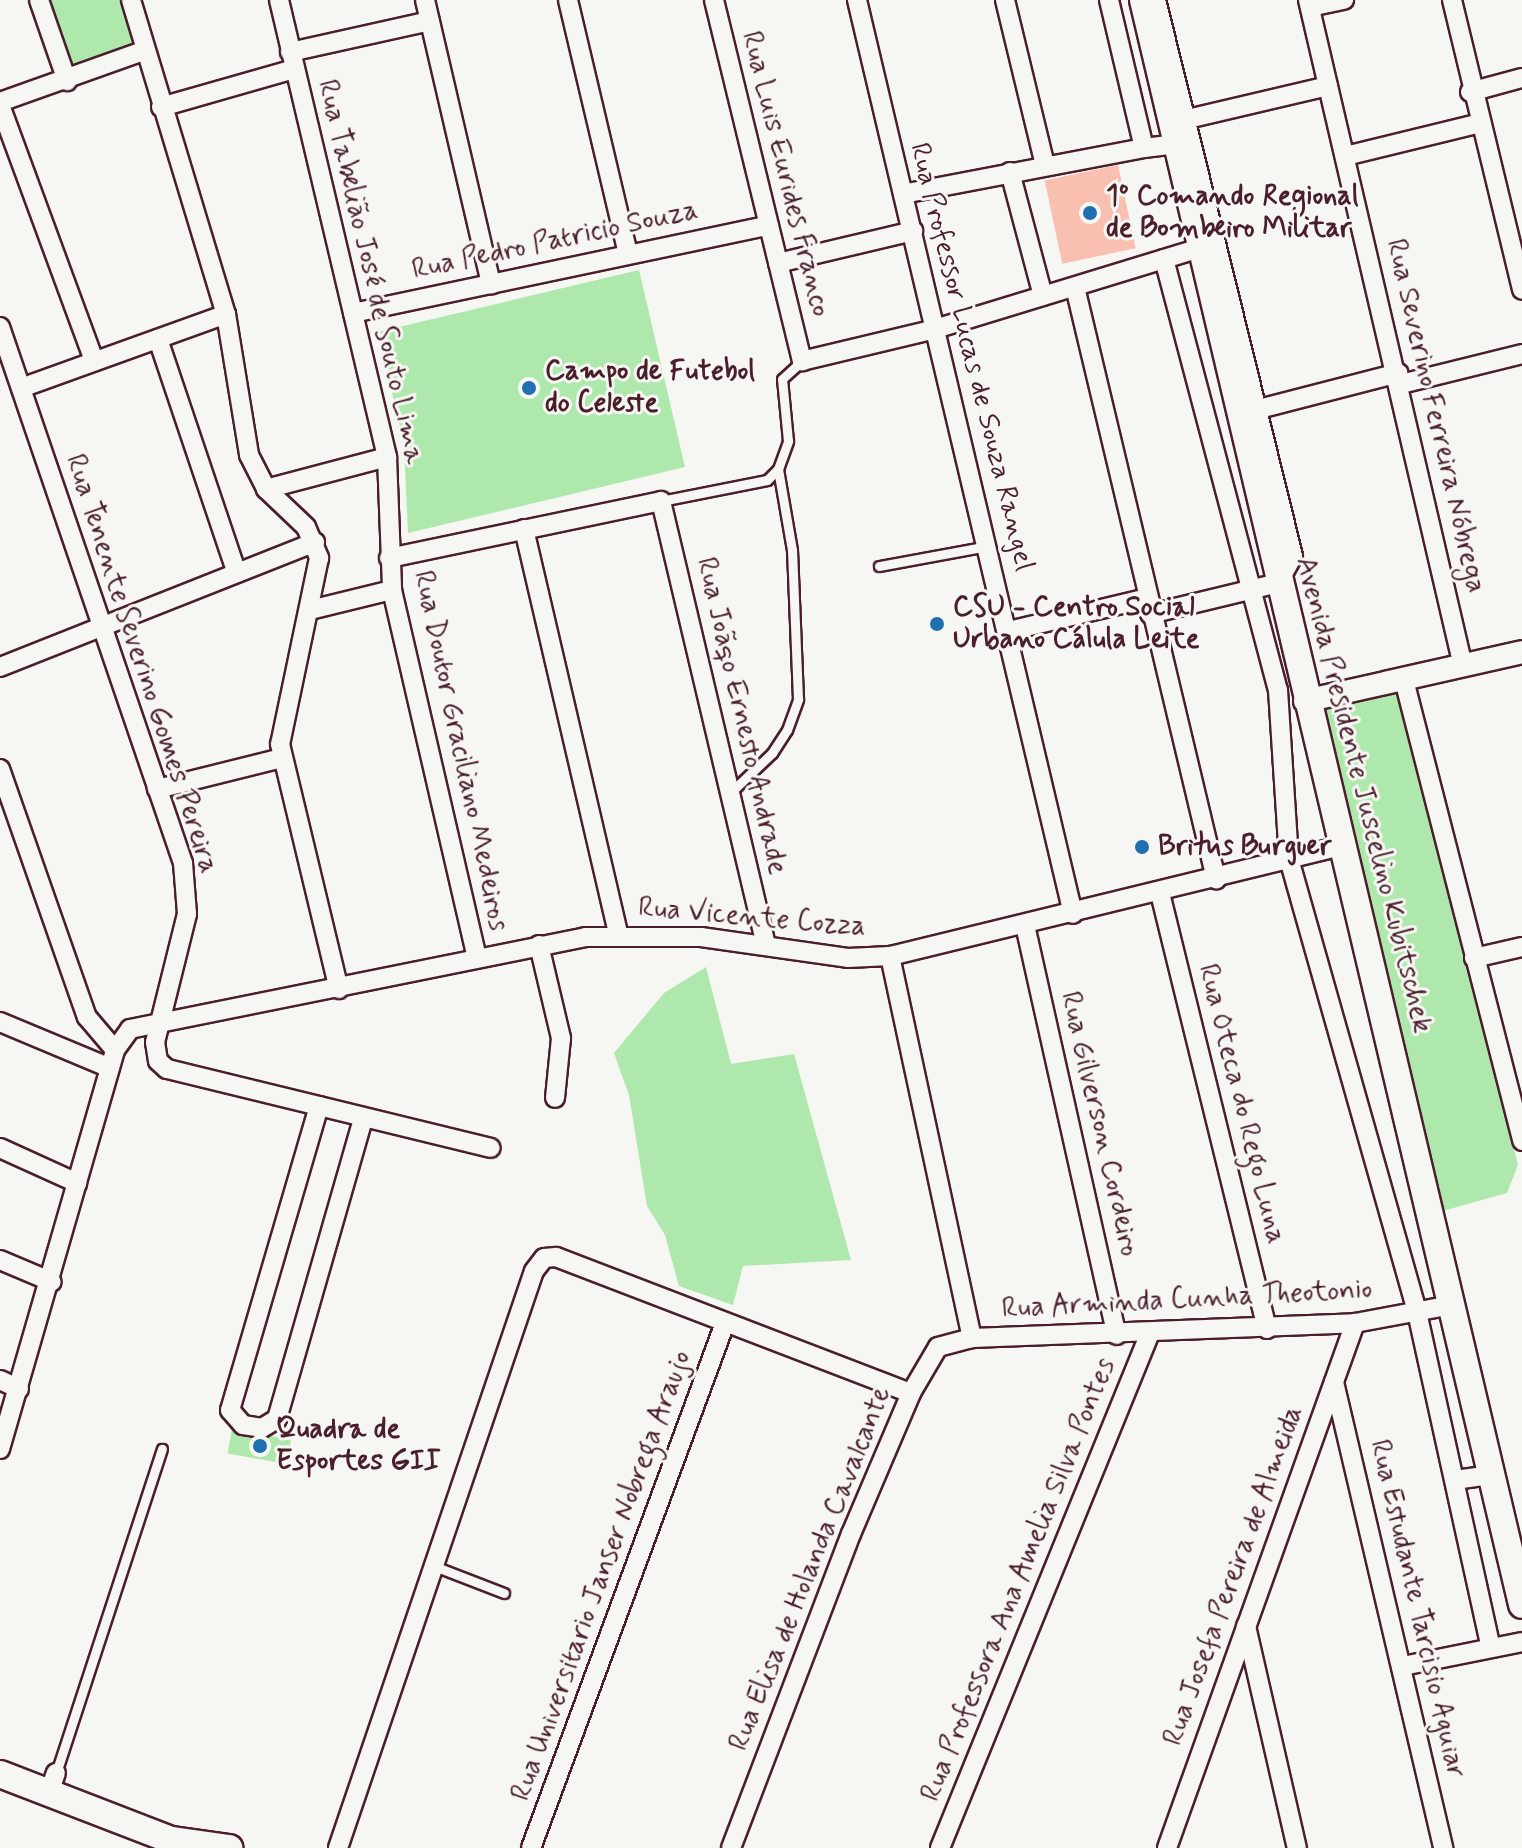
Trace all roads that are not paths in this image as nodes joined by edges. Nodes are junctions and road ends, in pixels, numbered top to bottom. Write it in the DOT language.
graph roads {
  1 [pos="39,0"];
  2 [pos="131,0"];
  3 [pos="279,0"];
  4 [pos="568,0"];
  5 [pos="714,0"];
  6 [pos="857,0"];
  7 [pos="1005,0"];
  8 [pos="1109,0"];
  9 [pos="1344,0"];
  10 [pos="1452,0"];
  11 [pos="1309,4"];
  12 [pos="431,6"];
  13 [pos="1149,7"];
  14 [pos="1115,22"];
  15 [pos="143,51"];
  16 [pos="292,61"];
  17 [pos="1522,78"];
  18 [pos="67,81"];
  19 [pos="1328,86"];
  20 [pos="1470,92"];
  21 [pos="0,103"];
  22 [pos="161,107"];
  23 [pos="1480,123"];
  24 [pos="1177,129"];
  25 [pos="1144,148"];
  26 [pos="1345,156"];
  27 [pos="1045,165"];
  28 [pos="1010,172"];
  29 [pos="903,194"];
  30 [pos="769,225"];
  31 [pos="913,231"];
  32 [pos="1200,248"];
  33 [pos="628,254"];
  34 [pos="1164,259"];
  35 [pos="778,263"];
  36 [pos="491,284"];
  37 [pos="1075,287"];
  38 [pos="1522,290"];
  39 [pos="1043,296"];
  40 [pos="1221,302"];
  41 [pos="353,313"];
  42 [pos="226,314"];
  43 [pos="1179,315"];
  44 [pos="0,327"];
  45 [pos="935,329"];
  46 [pos="158,339"];
  47 [pos="1522,354"];
  48 [pos="94,361"];
  49 [pos="802,361"];
  50 [pos="1400,378"];
  51 [pos="21,388"];
  52 [pos="1248,405"];
  53 [pos="1203,408"];
  54 [pos="387,457"];
  55 [pos="778,469"];
  56 [pos="266,489"];
  57 [pos="661,501"];
  58 [pos="524,529"];
  59 [pos="315,542"];
  60 [pos="988,546"];
  61 [pos="389,558"];
  62 [pos="879,566"];
  63 [pos="236,571"];
  64 [pos="1278,583"];
  65 [pos="1251,587"];
  66 [pos="392,590"];
  67 [pos="1149,606"];
  68 [pos="310,610"];
  69 [pos="101,626"];
  70 [pos="1009,631"];
  71 [pos="1522,652"];
  72 [pos="1463,666"];
  73 [pos="0,667"];
  74 [pos="1404,680"];
  75 [pos="1305,701"];
  76 [pos="282,758"];
  77 [pos="0,769"];
  78 [pos="157,789"];
  79 [pos="730,793"];
  80 [pos="1344,845"];
  81 [pos="1289,859"];
  82 [pos="1216,879"];
  83 [pos="1160,893"];
  84 [pos="1073,914"];
  85 [pos="1025,925"];
  86 [pos="619,936"];
  87 [pos="766,944"];
  88 [pos="539,945"];
  89 [pos="1522,947"];
  90 [pos="890,956"];
  91 [pos="477,957"];
  92 [pos="1474,958"];
  93 [pos="339,989"];
  94 [pos="0,1022"];
  95 [pos="162,1023"];
  96 [pos="112,1059"];
  97 [pos="555,1098"];
  98 [pos="319,1106"];
  99 [pos="363,1119"];
  100 [pos="1522,1141"];
  101 [pos="0,1148"];
  102 [pos="491,1148"];
  103 [pos="77,1183"];
  104 [pos="0,1260"];
  105 [pos="52,1282"];
  106 [pos="1452,1305"];
  107 [pos="1417,1312"];
  108 [pos="725,1323"];
  109 [pos="1355,1323"];
  110 [pos="1267,1329"];
  111 [pos="1150,1333"];
  112 [pos="1117,1335"];
  113 [pos="972,1338"];
  114 [pos="0,1380"];
  115 [pos="1334,1382"];
  116 [pos="19,1389"];
  117 [pos="911,1393"];
  118 [pos="0,1449"];
  119 [pos="162,1449"];
  120 [pos="1490,1475"];
  121 [pos="1455,1480"];
  122 [pos="434,1566"];
  123 [pos="1520,1588"];
  124 [pos="504,1593"];
  125 [pos="1246,1626"];
  126 [pos="1522,1642"];
  127 [pos="1491,1648"];
  128 [pos="1403,1666"];
  129 [pos="0,1774"];
  130 [pos="53,1782"];
  131 [pos="151,1841"];
  132 [pos="229,1848"];
  133 [pos="338,1848"];
  134 [pos="531,1848"];
  135 [pos="731,1848"];
  136 [pos="940,1848"];
  137 [pos="1167,1848"];
  138 [pos="1297,1848"];
  139 [pos="1443,1848"];
  1 -- 18 [label="street"];
  2 -- 15 [label="street"];
  3 -- 16 [label="street, Rua Tabelião José de Souto Lima"];
  4 -- 33 [label="street"];
  5 -- 30 [label="street, Rua Luis Eurides Franco"];
  6 -- 29 [label="street, Rua Professor Lucas de Souza Rangel"];
  7 -- 27 [label="street"];
  8 -- 14 [label="street"];
  9 -- 11 [label="street"];
  10 -- 20 [label="street"];
  11 -- 19 [label="street, Rua Severino Ferreira Nóbrega"];
  12 -- 16 [label="street"];
  12 -- 36 [label="street"];
  13 -- 14 [label="street"];
  13 -- 24 [label="main road, Avenida Presidente Juscelino Kubitschek"];
  14 -- 25 [label="street"];
  15 -- 18 [label="street"];
  15 -- 22 [label="street"];
  16 -- 22 [label="street"];
  16 -- 41 [label="street, Rua Tabelião José de Souto Lima"];
  17 -- 20 [label="street"];
  18 -- 21 [label="street"];
  19 -- 24 [label="street"];
  19 -- 26 [label="street, Rua Severino Ferreira Nóbrega"];
  20 -- 23 [label="street"];
  21 -- 48 [label="street"];
  22 -- 42 [label="street"];
  23 -- 26 [label="street"];
  23 -- 38 [label="street"];
  24 -- 25 [label="street"];
  24 -- 32 [label="main road, Avenida Presidente Juscelino Kubitschek"];
  24 -- 40 [label="street"];
  25 -- 27 [label="street"];
  26 -- 50 [label="street, Rua Severino Ferreira Nóbrega"];
  27 -- 28 [label="street"];
  28 -- 29 [label="street"];
  28 -- 39 [label="street"];
  29 -- 31 [label="street, Rua Professor Lucas de Souza Rangel"];
  30 -- 33 [label="street, Rua Pedro Patricio Souza"];
  30 -- 35 [label="street, Rua Luis Eurides Franco"];
  31 -- 35 [label="street"];
  31 -- 45 [label="street, Rua Professor Lucas de Souza Rangel"];
  32 -- 34 [label="street"];
  32 -- 40 [label="main road, Avenida Presidente Juscelino Kubitschek"];
  33 -- 36 [label="street, Rua Pedro Patricio Souza"];
  34 -- 37 [label="street"];
  34 -- 43 [label="street"];
  35 -- 49 [label="street, Rua Luis Eurides Franco"];
  36 -- 41 [label="street, Rua Pedro Patricio Souza"];
  37 -- 39 [label="street"];
  37 -- 67 [label="street"];
  39 -- 45 [label="street"];
  40 -- 43 [label="street"];
  40 -- 52 [label="main road, Avenida Presidente Juscelino Kubitschek"];
  41 -- 54 [label="street, Rua Tabelião José de Souto Lima"];
  42 -- 46 [label="street"];
  42 -- 56 [label="street"];
  43 -- 53 [label="street"];
  44 -- 51 [label="street, Rua Tenente Severino Gomes Pereira"];
  45 -- 49 [label="street"];
  45 -- 60 [label="street, Rua Professor Lucas de Souza Rangel"];
  46 -- 48 [label="street"];
  46 -- 63 [label="street"];
  47 -- 50 [label="street"];
  48 -- 51 [label="street"];
  49 -- 55 [label="lane"];
  50 -- 52 [label="street"];
  50 -- 72 [label="street, Rua Severino Ferreira Nóbrega"];
  51 -- 69 [label="street, Rua Tenente Severino Gomes Pereira"];
  52 -- 53 [label="street"];
  52 -- 64 [label="main road, Avenida Presidente Juscelino Kubitschek"];
  53 -- 65 [label="street"];
  54 -- 56 [label="street"];
  54 -- 61 [label="street, Rua Tabelião José de Souto Lima"];
  55 -- 57 [label="lane"];
  55 -- 79 [label="lane"];
  56 -- 59 [label="street"];
  57 -- 58 [label="street"];
  57 -- 79 [label="street, Rua Joãqo Ernesto Andrade"];
  58 -- 61 [label="street"];
  58 -- 86 [label="street"];
  59 -- 63 [label="street"];
  59 -- 68 [label="street"];
  60 -- 62 [label="lane"];
  60 -- 70 [label="street, Rua Professor Lucas de Souza Rangel"];
  61 -- 66 [label="street, Rua Doutor Graciliano Medeiros"];
  63 -- 69 [label="street"];
  64 -- 65 [label="street"];
  64 -- 75 [label="main road, Avenida Presidente Juscelino Kubitschek"];
  65 -- 67 [label="street"];
  65 -- 81 [label="street"];
  66 -- 68 [label="street"];
  66 -- 91 [label="street, Rua Doutor Graciliano Medeiros"];
  67 -- 70 [label="street"];
  67 -- 82 [label="street"];
  68 -- 76 [label="street"];
  69 -- 73 [label="street"];
  69 -- 78 [label="street, Rua Tenente Severino Gomes Pereira"];
  70 -- 84 [label="street, Rua Professor Lucas de Souza Rangel"];
  71 -- 72 [label="street"];
  72 -- 74 [label="street"];
  74 -- 75 [label="street"];
  74 -- 92 [label="street"];
  75 -- 80 [label="main road, Avenida Presidente Juscelino Kubitschek"];
  76 -- 78 [label="street"];
  76 -- 93 [label="street"];
  77 -- 96 [label="street"];
  78 -- 95 [label="street, Rua Tenente Severino Gomes Pereira"];
  79 -- 87 [label="street, Rua Joãqo Ernesto Andrade"];
  80 -- 81 [label="street, Rua Vicente Cozza"];
  80 -- 106 [label="main road, Avenida Presidente Juscelino Kubitschek"];
  81 -- 82 [label="street, Rua Vicente Cozza"];
  81 -- 107 [label="street"];
  82 -- 83 [label="street, Rua Vicente Cozza"];
  83 -- 84 [label="street, Rua Vicente Cozza"];
  83 -- 110 [label="street, Rua Oteca do Rego Luna"];
  84 -- 85 [label="street, Rua Vicente Cozza"];
  85 -- 90 [label="street, Rua Vicente Cozza"];
  85 -- 112 [label="street, Rua Gilverson Cordeiro"];
  86 -- 87 [label="street, Rua Vicente Cozza"];
  86 -- 88 [label="street, Rua Vicente Cozza"];
  87 -- 90 [label="street, Rua Vicente Cozza"];
  88 -- 91 [label="street, Rua Vicente Cozza"];
  88 -- 97 [label="street"];
  89 -- 92 [label="street"];
  90 -- 113 [label="street"];
  91 -- 93 [label="street, Rua Vicente Cozza"];
  92 -- 100 [label="street"];
  93 -- 95 [label="street, Rua Vicente Cozza"];
  94 -- 96 [label="street"];
  95 -- 96 [label="street, Rua Vicente Cozza"];
  95 -- 98 [label="street, Rua Tenente Severino Gomes Pereira"];
  96 -- 103 [label="street"];
  98 -- 99 [label="street"];
  98 -- 99 [label="street"];
  99 -- 102 [label="street"];
  101 -- 103 [label="street"];
  103 -- 105 [label="street"];
  104 -- 105 [label="street"];
  105 -- 116 [label="street"];
  106 -- 107 [label="street, Rua Arminda Cunha Theotonio"];
  106 -- 120 [label="main road, Avenida Presidente Juscelino Kubitschek"];
  107 -- 109 [label="street, Rua Arminda Cunha Theotonio"];
  107 -- 121 [label="street"];
  108 -- 117 [label="street"];
  108 -- 122 [label="street"];
  108 -- 134 [label="street, Rua Universitario Janser Nobrega Araujo"];
  109 -- 110 [label="street, Rua Arminda Cunha Theotonio"];
  109 -- 115 [label="street, Rua Josefa Pereira de Almeida"];
  110 -- 111 [label="street, Rua Arminda Cunha Theotonio"];
  111 -- 112 [label="street, Rua Arminda Cunha Theotonio"];
  111 -- 136 [label="street, Rua Professora Ana Amelia Silva Pontes"];
  112 -- 113 [label="street, Rua Arminda Cunha Theotonio"];
  113 -- 117 [label="street, Rua Elisa de Holanda Cavalcante"];
  114 -- 116 [label="street"];
  115 -- 125 [label="street, Rua Josefa Pereira de Almeida"];
  115 -- 128 [label="street, Rua Estudante Tarcisio Aguiar"];
  116 -- 118 [label="street"];
  117 -- 135 [label="street, Rua Elisa de Holanda Cavalcante"];
  119 -- 130 [label="lane"];
  120 -- 121 [label="street"];
  120 -- 123 [label="main road, Avenida Presidente Juscelino Kubitschek"];
  121 -- 127 [label="street"];
  122 -- 124 [label="lane"];
  122 -- 133 [label="street"];
  125 -- 137 [label="street, Rua Josefa Pereira de Almeida"];
  125 -- 138 [label="street"];
  126 -- 127 [label="street"];
  127 -- 128 [label="street"];
  128 -- 139 [label="street, Rua Estudante Tarcisio Aguiar"];
  129 -- 130 [label="main road"];
  130 -- 131 [label="main road"];
  131 -- 132 [label="main road"];
}
